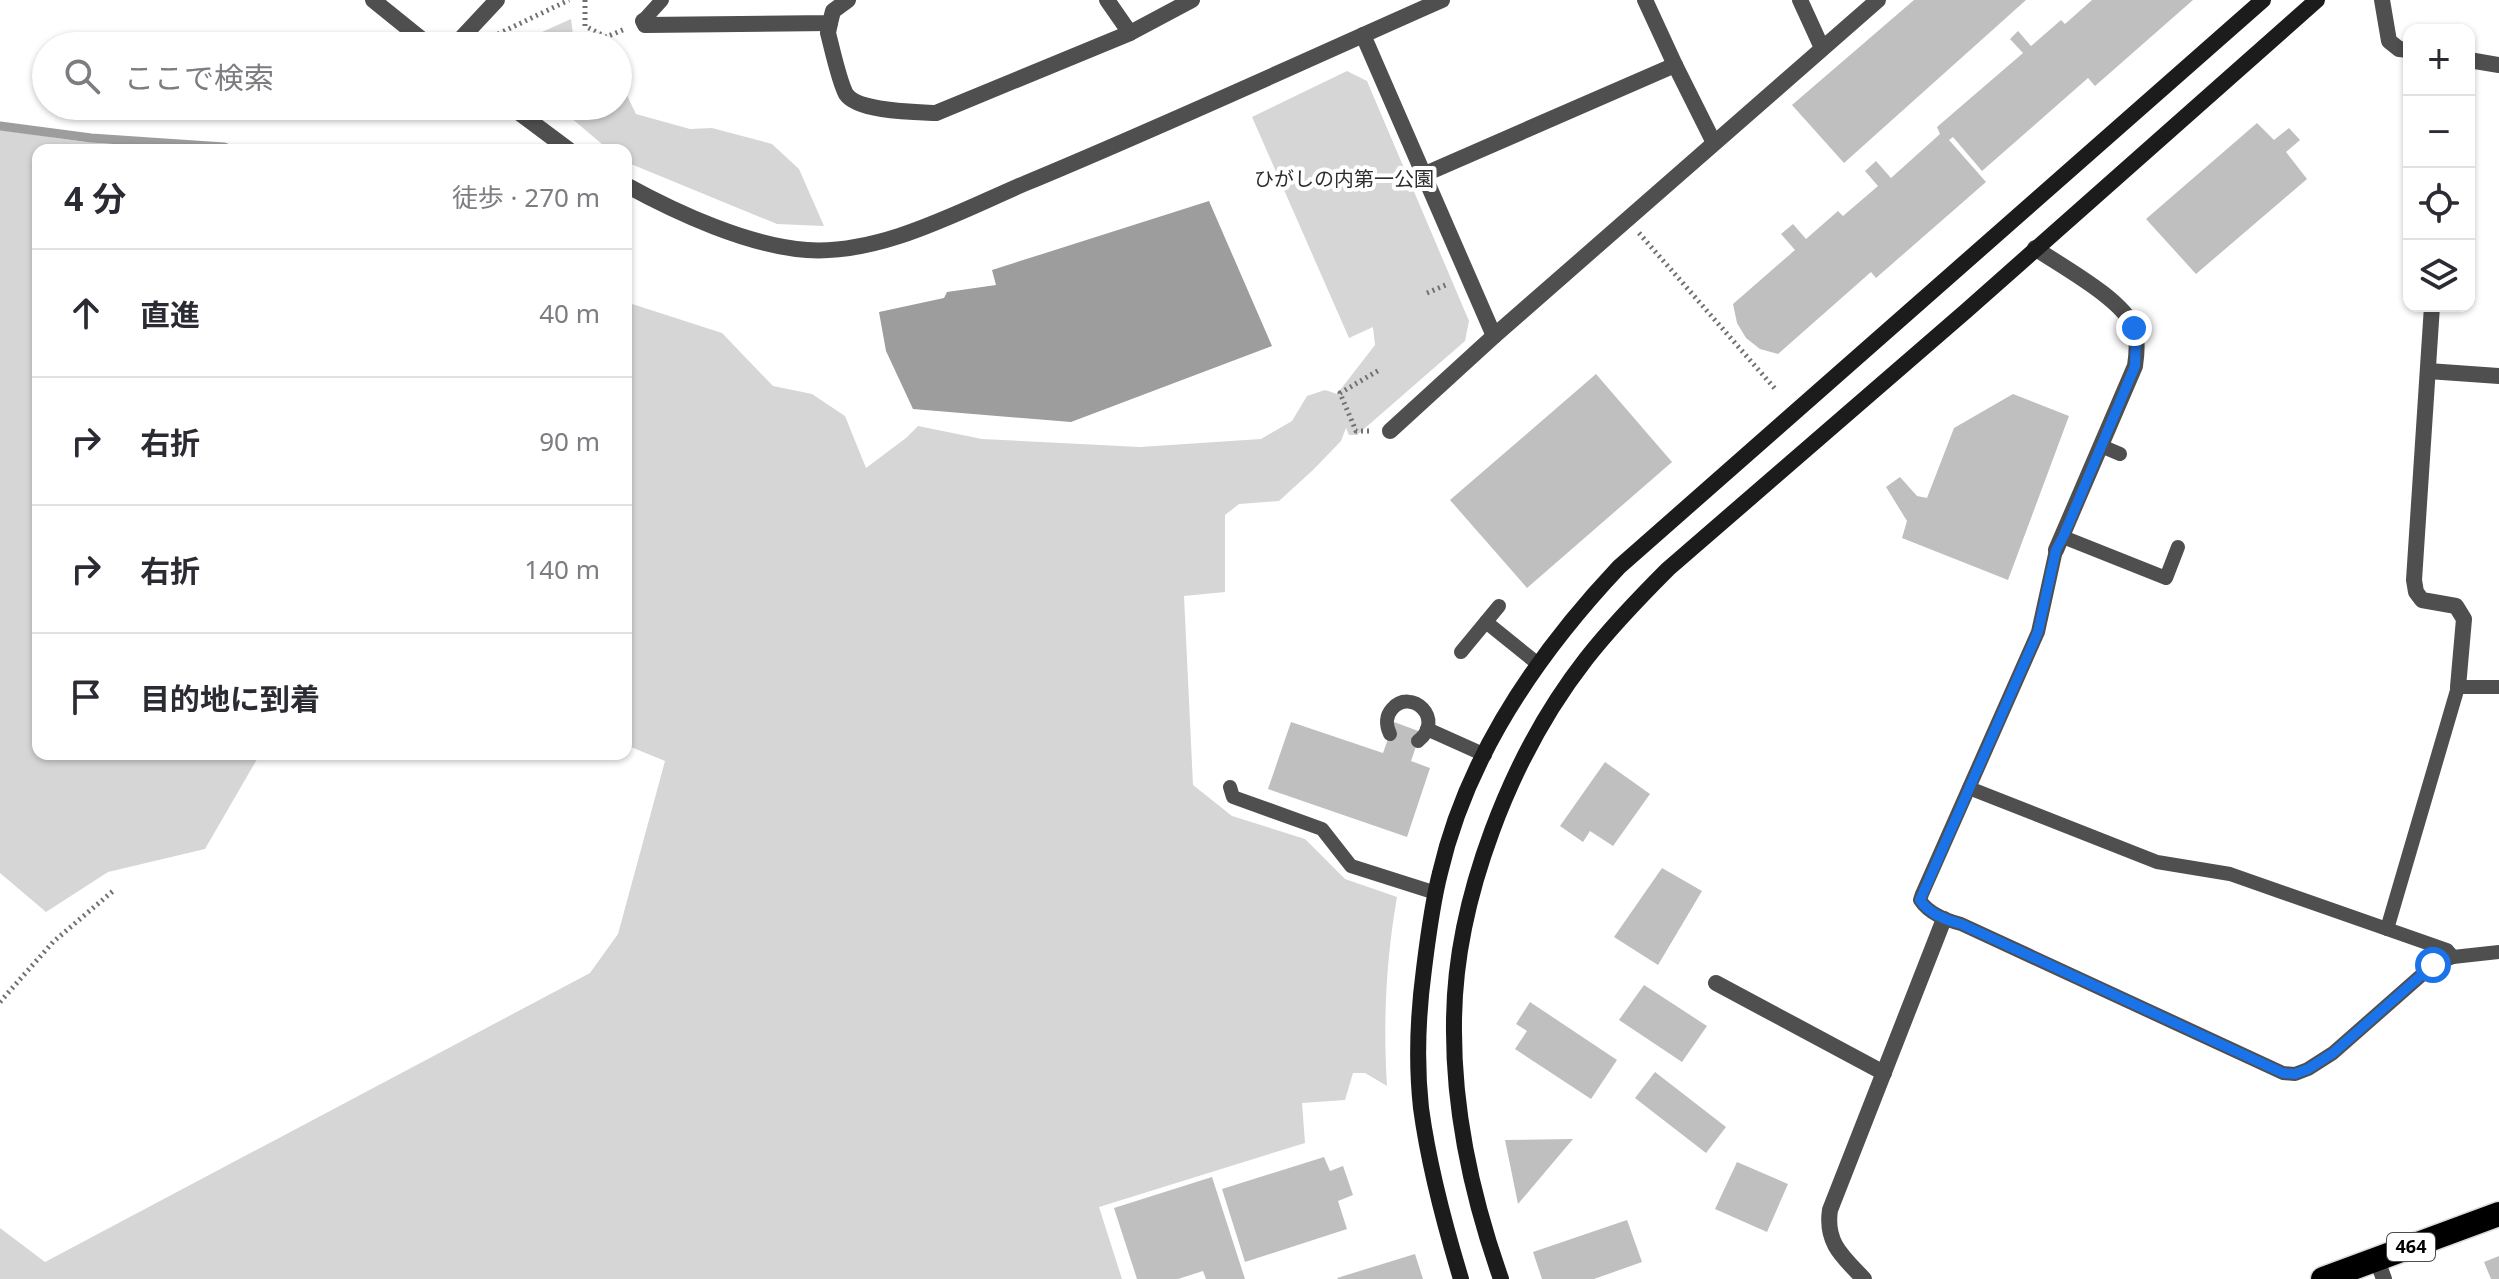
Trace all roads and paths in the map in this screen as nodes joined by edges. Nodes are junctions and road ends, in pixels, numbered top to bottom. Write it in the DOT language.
graph roads {
  1 [pos="373,0"];
  2 [pos="497,0"];
  3 [pos="569,0"];
  4 [pos="585,0"];
  5 [pos="662,0"];
  6 [pos="848,0"];
  7 [pos="1107,0"];
  8 [pos="1192,0"];
  9 [pos="1442,0"];
  10 [pos="1645,0"];
  11 [pos="1800,0"];
  12 [pos="1878,0"];
  13 [pos="2263,0"];
  14 [pos="2317,0"];
  15 [pos="2382,0"];
  16 [pos="643,21"];
  17 [pos="830,23"];
  18 [pos="626,29"];
  19 [pos="413,32"];
  20 [pos="467,32"];
  21 [pos="503,32"];
  22 [pos="596,32"];
  23 [pos="618,32"];
  24 [pos="1130,33"];
  25 [pos="1363,35"];
  26 [pos="1822,48"];
  27 [pos="2403,49"];
  28 [pos="2475,61"];
  29 [pos="1675,65"];
  30 [pos="2499,65"];
  31 [pos="529,120"];
  32 [pos="1714,143"];
  33 [pos="561,144"];
  34 [pos="1425,174"];
  35 [pos="632,188"];
  36 [pos="1628,220"];
  37 [pos="2035,248"];
  38 [pos="1452,283"];
  39 [pos="1427,293"];
  40 [pos="2432,312"];
  41 [pos="1494,336"];
  42 [pos="1381,369"];
  43 [pos="2428,371"];
  44 [pos="2499,376"];
  45 [pos="1777,391"];
  46 [pos="1356,431"];
  47 [pos="1390,431"];
  48 [pos="2101,446"];
  49 [pos="2120,454"];
  50 [pos="2060,544"];
  51 [pos="2178,547"];
  52 [pos="1499,606"];
  53 [pos="1486,622"];
  54 [pos="1461,652"];
  55 [pos="1538,664"];
  56 [pos="2458,687"];
  57 [pos="2499,687"];
  58 [pos="1390,734"];
  59 [pos="1485,755"];
  60 [pos="1230,787"];
  61 [pos="1969,788"];
  62 [pos="113,891"];
  63 [pos="1436,893"];
  64 [pos="1944,919"];
  65 [pos="2387,929"];
  66 [pos="2499,952"];
  67 [pos="2453,957"];
  68 [pos="1716,983"];
  69 [pos="0,1002"];
  70 [pos="1884,1073"];
  71 [pos="2499,1214"];
  72 [pos="2381,1269"];
  73 [pos="1461,1279"];
  74 [pos="1501,1279"];
  75 [pos="1864,1279"];
  76 [pos="2323,1279"];
  1 -- 19 [label="street"];
  2 -- 20 [label="street"];
  3 -- 21 [label="path"];
  4 -- 22 [label="path"];
  5 -- 16 [label="lane"];
  6 -- 17 [label="street"];
  7 -- 24 [label="street"];
  8 -- 24 [label="street"];
  9 -- 25 [label="street"];
  10 -- 29 [label="street"];
  11 -- 26 [label="street"];
  12 -- 26 [label="street"];
  13 -- 55 [label="street"];
  14 -- 37 [label="street"];
  15 -- 27 [label="street"];
  16 -- 17 [label="street"];
  17 -- 24 [label="street"];
  18 -- 23 [label="path"];
  25 -- 34 [label="street"];
  25 -- 35 [label="street"];
  26 -- 32 [label="street"];
  28 -- 30 [label="street"];
  29 -- 32 [label="street"];
  29 -- 34 [label="street"];
  31 -- 33 [label="street"];
  32 -- 36 [label="street"];
  34 -- 41 [label="street"];
  36 -- 41 [label="street"];
  36 -- 45 [label="path"];
  37 -- 48 [label="street"];
  37 -- 74 [label="street"];
  38 -- 39 [label="path"];
  40 -- 43 [label="street"];
  41 -- 47 [label="street"];
  42 -- 46 [label="path"];
  43 -- 44 [label="street"];
  43 -- 56 [label="street"];
  48 -- 49 [label="lane"];
  48 -- 50 [label="street"];
  50 -- 51 [label="lane"];
  50 -- 61 [label="lane"];
  52 -- 53 [label="lane"];
  53 -- 54 [label="lane"];
  53 -- 55 [label="lane"];
  55 -- 59 [label="street"];
  56 -- 57 [label="lane"];
  56 -- 65 [label="lane"];
  58 -- 59 [label="lane"];
  59 -- 63 [label="street"];
  60 -- 63 [label="lane"];
  61 -- 64 [label="lane"];
  61 -- 65 [label="lane"];
  62 -- 69 [label="path"];
  63 -- 73 [label="street"];
  64 -- 67 [label="lane"];
  64 -- 70 [label="street"];
  65 -- 67 [label="lane"];
  66 -- 67 [label="lane"];
  68 -- 70 [label="street"];
  70 -- 75 [label="street"];
  71 -- 72 [label="highway, 464"];
  72 -- 76 [label="highway, 464"];
}
